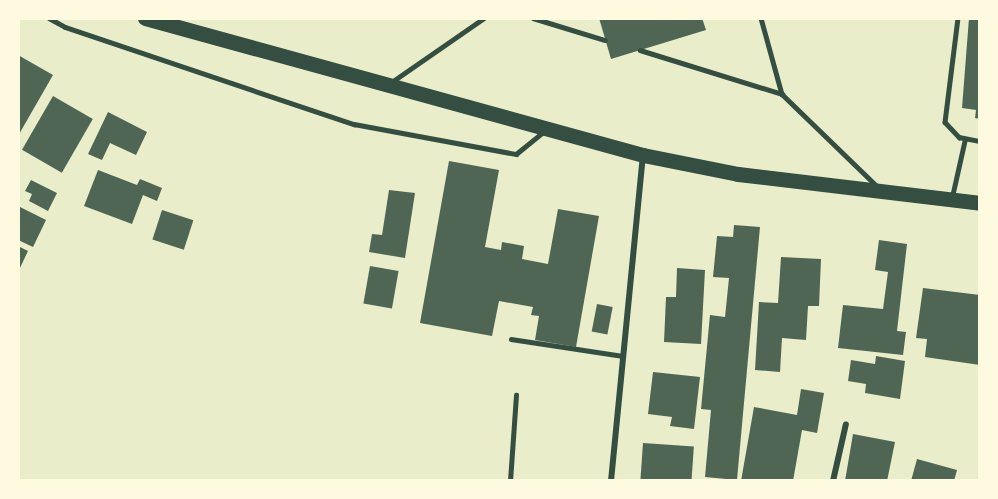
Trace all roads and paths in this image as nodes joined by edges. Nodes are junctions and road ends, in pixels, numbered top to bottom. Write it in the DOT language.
graph roads {
  1 [pos="49,18"];
  2 [pos="145,18"];
  3 [pos="484,18"];
  4 [pos="533,18"];
  5 [pos="761,18"];
  6 [pos="958,18"];
  7 [pos="605,40"];
  8 [pos="640,50"];
  9 [pos="387,86"];
  10 [pos="782,94"];
  11 [pos="546,130"];
  12 [pos="965,139"];
  13 [pos="980,141"];
  14 [pos="644,155"];
  15 [pos="883,191"];
  16 [pos="952,200"];
  17 [pos="980,203"];
  18 [pos="511,339"];
  19 [pos="623,356"];
  20 [pos="516,395"];
  21 [pos="846,424"];
  22 [pos="510,481"];
  23 [pos="611,481"];
  24 [pos="833,481"];
  1 -- 11 [label="lane"];
  2 -- 9 [label="main road"];
  3 -- 9 [label="lane"];
  4 -- 7 [label="lane"];
  5 -- 10 [label="lane"];
  6 -- 12 [label="lane"];
  8 -- 10 [label="lane"];
  9 -- 11 [label="main road"];
  10 -- 15 [label="lane"];
  11 -- 14 [label="main road"];
  12 -- 13 [label="lane"];
  12 -- 16 [label="lane"];
  14 -- 15 [label="main road"];
  14 -- 19 [label="street"];
  15 -- 16 [label="main road"];
  16 -- 17 [label="main road"];
  18 -- 19 [label="lane"];
  19 -- 23 [label="street"];
  20 -- 22 [label="lane"];
  21 -- 24 [label="street"];
}
